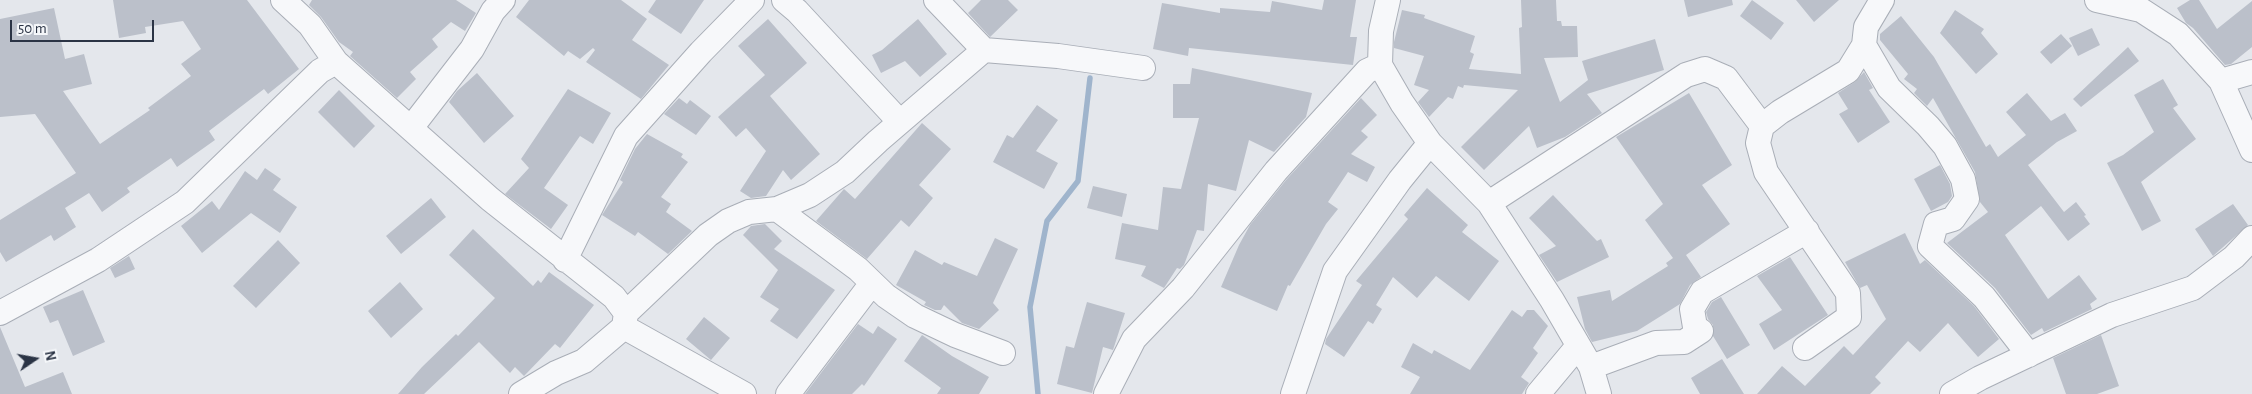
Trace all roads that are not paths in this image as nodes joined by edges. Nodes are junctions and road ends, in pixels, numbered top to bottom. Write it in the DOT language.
graph roads {
  1 [pos="283,0"];
  2 [pos="503,0"];
  3 [pos="752,0"];
  4 [pos="784,0"];
  5 [pos="936,0"];
  6 [pos="1388,0"];
  7 [pos="1882,0"];
  8 [pos="2097,0"];
  9 [pos="2151,5"];
  10 [pos="1864,46"];
  11 [pos="984,50"];
  12 [pos="336,62"];
  13 [pos="1380,65"];
  14 [pos="1143,68"];
  15 [pos="2252,72"];
  16 [pos="2221,81"];
  17 [pos="900,122"];
  18 [pos="1762,126"];
  19 [pos="412,128"];
  20 [pos="1430,143"];
  21 [pos="2252,150"];
  22 [pos="1489,203"];
  23 [pos="777,210"];
  24 [pos="1807,231"];
  25 [pos="2252,238"];
  26 [pos="565,260"];
  27 [pos="872,283"];
  28 [pos="0,313"];
  29 [pos="625,320"];
  30 [pos="1578,346"];
  31 [pos="1805,348"];
  32 [pos="1002,353"];
  33 [pos="2030,355"];
  34 [pos="1591,367"];
  35 [pos="521,394"];
  36 [pos="744,394"];
  37 [pos="788,394"];
  38 [pos="1106,394"];
  39 [pos="1293,394"];
  40 [pos="1538,394"];
  41 [pos="1599,394"];
  42 [pos="1952,394"];
  1 -- 12 [label="street"];
  2 -- 19 [label="street"];
  3 -- 26 [label="street"];
  4 -- 17 [label="street"];
  5 -- 11 [label="street"];
  6 -- 13 [label="street"];
  7 -- 10 [label="street"];
  8 -- 9 [label="street"];
  9 -- 16 [label="street"];
  10 -- 18 [label="street"];
  10 -- 33 [label="street"];
  11 -- 14 [label="street"];
  11 -- 17 [label="street"];
  12 -- 19 [label="street"];
  12 -- 28 [label="street"];
  13 -- 20 [label="street"];
  13 -- 38 [label="street"];
  15 -- 16 [label="street"];
  16 -- 21 [label="street"];
  17 -- 23 [label="street"];
  18 -- 22 [label="street"];
  18 -- 24 [label="street"];
  19 -- 26 [label="street"];
  20 -- 22 [label="street"];
  20 -- 39 [label="street"];
  22 -- 30 [label="street"];
  23 -- 27 [label="street"];
  23 -- 29 [label="street"];
  24 -- 31 [label="street"];
  24 -- 34 [label="street"];
  25 -- 33 [label="street"];
  26 -- 29 [label="street"];
  27 -- 32 [label="street"];
  27 -- 37 [label="street"];
  29 -- 35 [label="street"];
  29 -- 36 [label="street"];
  30 -- 34 [label="street"];
  30 -- 40 [label="street"];
  33 -- 42 [label="street"];
  34 -- 41 [label="street"];
}
